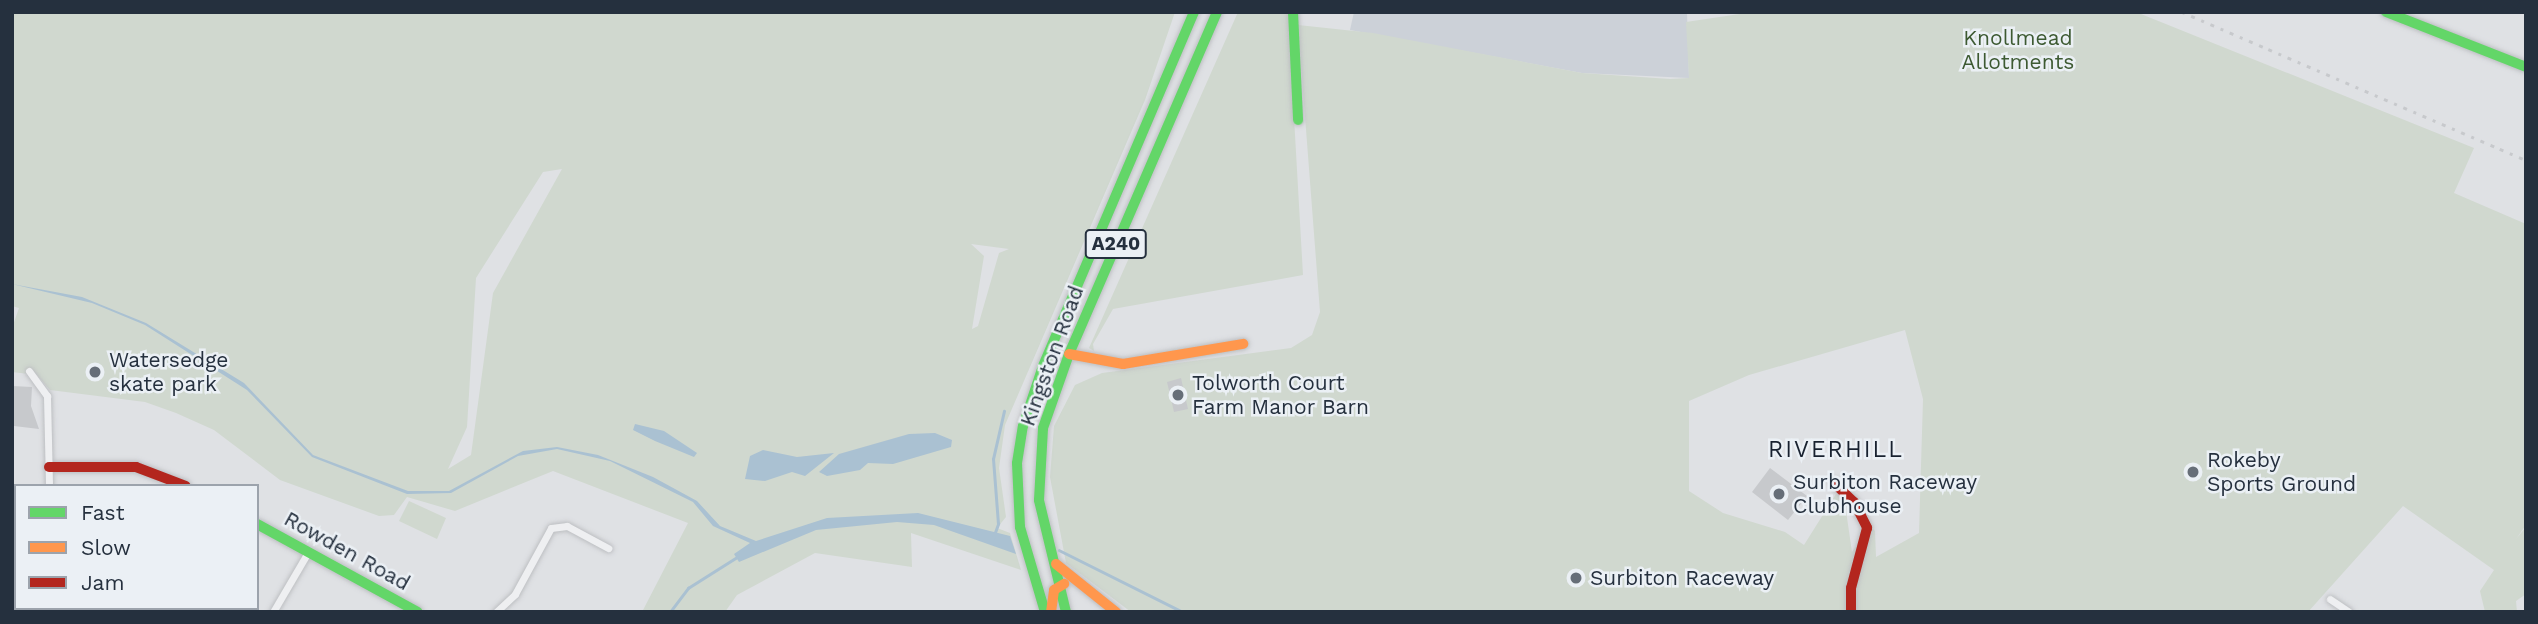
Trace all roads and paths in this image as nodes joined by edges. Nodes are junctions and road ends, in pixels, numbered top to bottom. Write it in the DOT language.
graph roads {
  1 [pos="1194,12"];
  2 [pos="1217,12"];
  3 [pos="1293,12"];
  4 [pos="2386,12"];
  5 [pos="2397,15"];
  6 [pos="2526,67"];
  7 [pos="1298,120"];
  8 [pos="1243,344"];
  9 [pos="1069,354"];
  10 [pos="29,371"];
  11 [pos="48,467"];
  12 [pos="1834,483"];
  13 [pos="49,484"];
  14 [pos="181,484"];
  15 [pos="259,525"];
  16 [pos="608,548"];
  17 [pos="308,552"];
  18 [pos="1049,552"];
  19 [pos="1059,585"];
  20 [pos="1080,586"];
  21 [pos="2330,599"];
  22 [pos="499,610"];
  23 [pos="273,612"];
  24 [pos="418,612"];
  25 [pos="510,612"];
  26 [pos="1045,612"];
  27 [pos="1051,612"];
  28 [pos="1066,612"];
  29 [pos="1116,612"];
  30 [pos="1851,612"];
  31 [pos="2349,612"];
  1 -- 26 [label="main road, Kingston Road / A240"];
  2 -- 9 [label="main road, Kingston Road / A240"];
  3 -- 7 [label="main road"];
  4 -- 5 [label="main road"];
  5 -- 6 [label="main road"];
  8 -- 9 [label="main road"];
  9 -- 18 [label="main road, Kingston Road / A240"];
  10 -- 11 [label="street"];
  11 -- 13 [label="street"];
  11 -- 14 [label="main road"];
  12 -- 30 [label="main road"];
  15 -- 17 [label="main road, Rowden Road"];
  16 -- 22 [label="street"];
  17 -- 23 [label="street"];
  17 -- 24 [label="main road, Rowden Road"];
  18 -- 19 [label="main road, A240"];
  18 -- 20 [label="main road"];
  19 -- 20 [label="main road"];
  19 -- 27 [label="main road"];
  19 -- 28 [label="main road, A240"];
  20 -- 29 [label="main road"];
  21 -- 31 [label="street"];
  22 -- 25 [label="street"];
}
